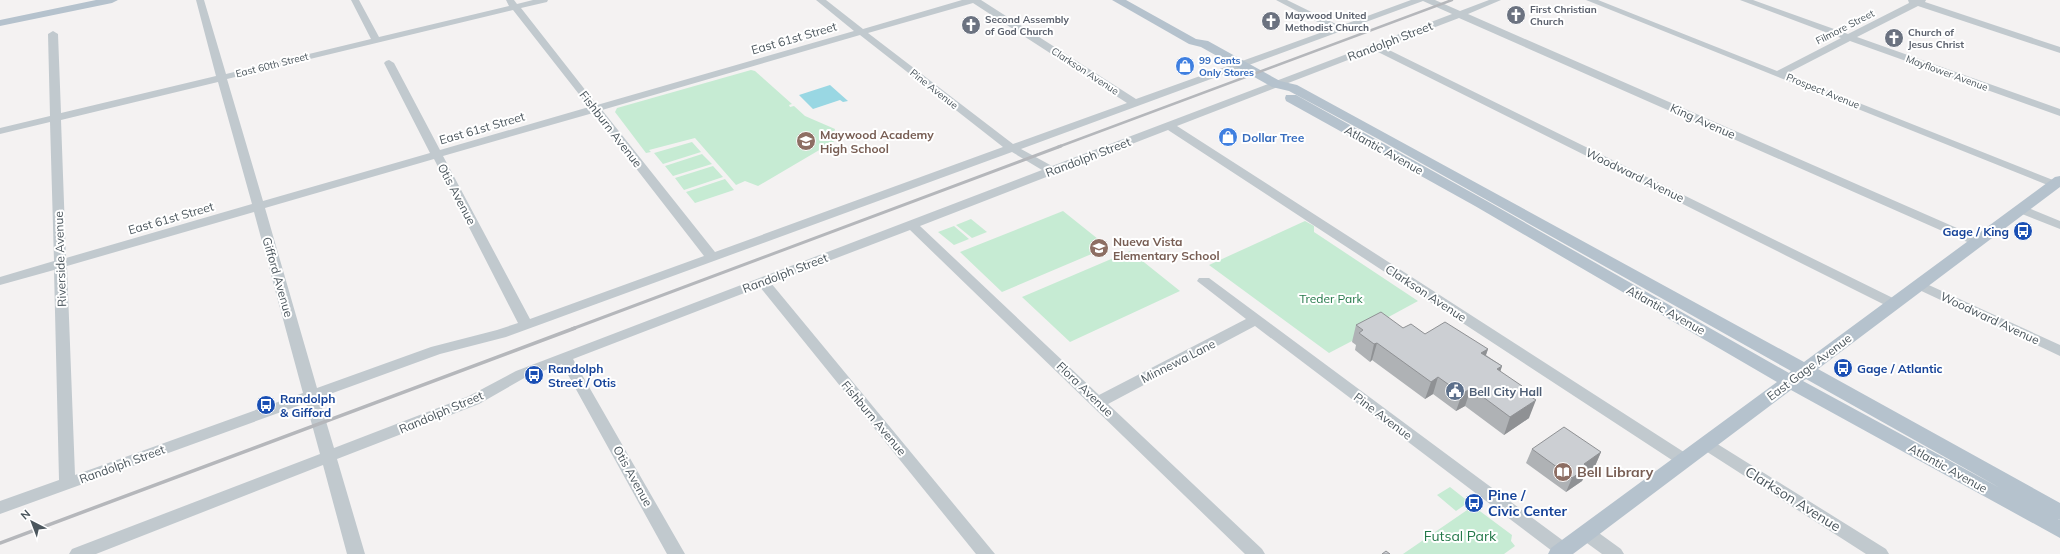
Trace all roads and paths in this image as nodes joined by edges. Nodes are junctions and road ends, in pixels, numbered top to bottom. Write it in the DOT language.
graph roads {
  1 [pos="112,0"];
  2 [pos="200,0"];
  3 [pos="354,0"];
  4 [pos="544,0"];
  5 [pos="820,0"];
  6 [pos="972,0"];
  7 [pos="975,0"];
  8 [pos="1118,0"];
  9 [pos="1133,0"];
  10 [pos="1280,0"];
  11 [pos="1419,0"];
  12 [pos="1428,0"];
  13 [pos="1497,0"];
  14 [pos="1590,0"];
  15 [pos="1744,0"];
  16 [pos="1915,1"];
  17 [pos="513,3"];
  18 [pos="1460,14"];
  19 [pos="0,23"];
  20 [pos="1339,29"];
  21 [pos="861,33"];
  22 [pos="53,34"];
  23 [pos="1848,37"];
  24 [pos="376,40"];
  25 [pos="1204,44"];
  26 [pos="1375,46"];
  27 [pos="2060,50"];
  28 [pos="389,63"];
  29 [pos="1243,65"];
  30 [pos="1778,74"];
  31 [pos="222,78"];
  32 [pos="1276,84"];
  33 [pos="1134,103"];
  34 [pos="595,109"];
  35 [pos="2060,113"];
  36 [pos="56,118"];
  37 [pos="1168,126"];
  38 [pos="0,131"];
  39 [pos="1013,149"];
  40 [pos="437,155"];
  41 [pos="1052,171"];
  42 [pos="2057,182"];
  43 [pos="258,206"];
  44 [pos="2021,209"];
  45 [pos="912,225"];
  46 [pos="2060,225"];
  47 [pos="1978,242"];
  48 [pos="712,257"];
  49 [pos="60,264"];
  50 [pos="0,281"];
  51 [pos="762,281"];
  52 [pos="1204,281"];
  53 [pos="1920,285"];
  54 [pos="1894,304"];
  55 [pos="1256,320"];
  56 [pos="526,325"];
  57 [pos="2060,351"];
  58 [pos="565,357"];
  59 [pos="1797,376"];
  60 [pos="311,396"];
  61 [pos="1099,402"];
  62 [pos="1706,444"];
  63 [pos="329,457"];
  64 [pos="1684,460"];
  65 [pos="66,484"];
  66 [pos="0,508"];
  67 [pos="2060,512"];
  68 [pos="2060,530"];
  69 [pos="1586,533"];
  70 [pos="1560,552"];
  71 [pos="78,554"];
  72 [pos="356,554"];
  73 [pos="676,554"];
  74 [pos="986,554"];
  75 [pos="1256,554"];
  76 [pos="1614,554"];
  77 [pos="1880,554"];
  1 -- 19 [label="main road"];
  2 -- 31 [label="street, Gifford Avenue"];
  3 -- 24 [label="street"];
  4 -- 17 [label="street, East 60th Street"];
  5 -- 21 [label="street, Pine Avenue"];
  6 -- 21 [label="street, East 61st Street"];
  7 -- 33 [label="street, Clarkson Avenue"];
  8 -- 25 [label="main road"];
  9 -- 25 [label="main road"];
  10 -- 20 [label="street"];
  11 -- 20 [label="street, Randolph Street"];
  12 -- 18 [label="street, King Avenue"];
  13 -- 18 [label="street, Randolph Street"];
  14 -- 30 [label="street, Prospect Avenue"];
  15 -- 23 [label="street, Mayflower Avenue"];
  16 -- 23 [label="street, Filmore Street"];
  16 -- 27 [label="street"];
  17 -- 24 [label="street, East 60th Street"];
  17 -- 34 [label="street, Fishburn Avenue"];
  18 -- 26 [label="street, Randolph Street"];
  18 -- 47 [label="street, King Avenue"];
  20 -- 29 [label="street, Randolph Street"];
  21 -- 34 [label="street, East 61st Street"];
  21 -- 39 [label="street, Pine Avenue"];
  22 -- 36 [label="street, Riverside Avenue"];
  23 -- 30 [label="street, Filmore Street"];
  23 -- 35 [label="street, Mayflower Avenue"];
  24 -- 31 [label="street, East 60th Street"];
  25 -- 29 [label="main road, Atlantic Avenue"];
  26 -- 32 [label="street, Randolph Street"];
  26 -- 54 [label="street, Woodward Avenue"];
  28 -- 40 [label="street, Otis Avenue"];
  29 -- 32 [label="main road, Atlantic Avenue"];
  29 -- 33 [label="street, Randolph Street"];
  30 -- 42 [label="street, Prospect Avenue"];
  31 -- 36 [label="street, East 60th Street"];
  31 -- 43 [label="street, Gifford Avenue"];
  32 -- 37 [label="street, Randolph Street"];
  32 -- 59 [label="main road, Atlantic Avenue"];
  32 -- 59 [label="main road, Atlantic Avenue"];
  33 -- 39 [label="street, Randolph Street"];
  34 -- 40 [label="street, East 61st Street"];
  34 -- 48 [label="street, Fishburn Avenue"];
  36 -- 38 [label="street, East 60th Street"];
  36 -- 49 [label="street, Riverside Avenue"];
  37 -- 41 [label="street, Randolph Street"];
  37 -- 64 [label="street, Clarkson Avenue"];
  39 -- 41 [label="street, Pine Avenue"];
  39 -- 48 [label="street, Randolph Street"];
  40 -- 43 [label="street, East 61st Street"];
  40 -- 56 [label="street, Otis Avenue"];
  41 -- 45 [label="street, Randolph Street"];
  42 -- 44 [label="main road, East Gage Avenue"];
  43 -- 49 [label="street, East 61st Street"];
  43 -- 60 [label="street, Gifford Avenue"];
  44 -- 46 [label="street"];
  44 -- 47 [label="main road, East Gage Avenue"];
  45 -- 51 [label="street, Randolph Street"];
  45 -- 61 [label="street, Flora Avenue"];
  47 -- 53 [label="main road, East Gage Avenue"];
  48 -- 56 [label="street, Randolph Street"];
  49 -- 50 [label="street, East 61st Street"];
  49 -- 65 [label="street, Riverside Avenue"];
  51 -- 58 [label="street, Randolph Street"];
  51 -- 74 [label="street, Fishburn Avenue"];
  52 -- 55 [label="street, Pine Avenue"];
  53 -- 54 [label="main road, East Gage Avenue"];
  53 -- 57 [label="street, Woodward Avenue"];
  54 -- 59 [label="main road, East Gage Avenue"];
  55 -- 61 [label="street, Minnewa Lane"];
  55 -- 70 [label="street, Pine Avenue"];
  56 -- 60 [label="street, Randolph Street"];
  58 -- 63 [label="street, Randolph Street"];
  58 -- 73 [label="street, Otis Avenue"];
  59 -- 62 [label="main road, East Gage Avenue"];
  59 -- 67 [label="main road, Atlantic Avenue"];
  59 -- 68 [label="main road, Atlantic Avenue"];
  60 -- 63 [label="street, Gifford Avenue"];
  60 -- 65 [label="street, Randolph Street"];
  61 -- 75 [label="street, Flora Avenue"];
  62 -- 64 [label="main road, East Gage Avenue"];
  62 -- 77 [label="street, Clarkson Avenue"];
  63 -- 71 [label="street, Randolph Street"];
  63 -- 72 [label="street, Gifford Avenue"];
  64 -- 69 [label="main road, East Gage Avenue"];
  65 -- 66 [label="street, Randolph Street"];
  69 -- 70 [label="main road, East Gage Avenue"];
  69 -- 76 [label="street"];
}
